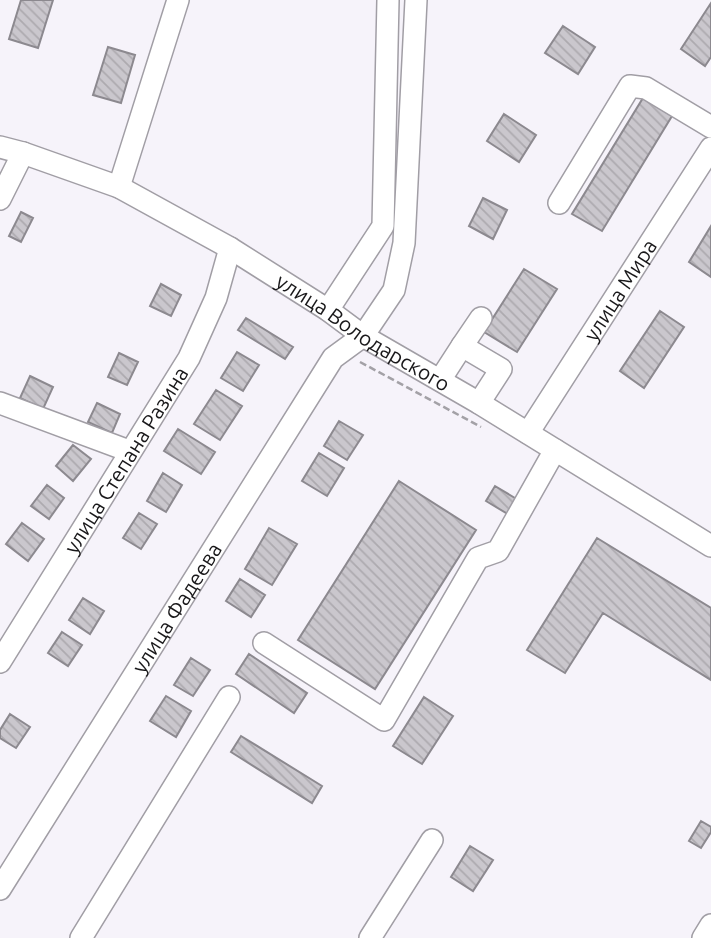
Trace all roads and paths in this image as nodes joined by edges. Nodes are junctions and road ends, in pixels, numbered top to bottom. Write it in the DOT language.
graph roads {
  1 [pos="178,0"];
  2 [pos="388,0"];
  3 [pos="416,0"];
  4 [pos="711,127"];
  5 [pos="0,147"];
  6 [pos="711,148"];
  7 [pos="23,152"];
  8 [pos="119,187"];
  9 [pos="0,199"];
  10 [pos="559,203"];
  11 [pos="230,248"];
  12 [pos="328,310"];
  13 [pos="481,318"];
  14 [pos="363,337"];
  15 [pos="462,346"];
  16 [pos="440,380"];
  17 [pos="0,403"];
  18 [pos="479,403"];
  19 [pos="528,433"];
  20 [pos="555,450"];
  21 [pos="129,451"];
  22 [pos="711,546"];
  23 [pos="264,643"];
  24 [pos="0,663"];
  25 [pos="229,697"];
  26 [pos="432,840"];
  27 [pos="0,889"];
  28 [pos="711,925"];
  29 [pos="80,938"];
  30 [pos="370,938"];
  31 [pos="703,938"];
  1 -- 8 [label="street"];
  2 -- 12 [label="street"];
  3 -- 14 [label="street"];
  4 -- 10 [label="street"];
  5 -- 7 [label="street, улица Володарского"];
  6 -- 19 [label="street, улица Мира"];
  7 -- 8 [label="street, улица Володарского"];
  7 -- 9 [label="street"];
  8 -- 11 [label="street, улица Володарского"];
  11 -- 12 [label="street, улица Володарского"];
  11 -- 21 [label="street, улица Степана Разина"];
  12 -- 14 [label="street, улица Володарского"];
  13 -- 15 [label="street"];
  14 -- 16 [label="street, улица Володарского"];
  14 -- 27 [label="street, улица Фадеева"];
  15 -- 16 [label="street"];
  15 -- 18 [label="street"];
  16 -- 18 [label="street, улица Володарского"];
  17 -- 21 [label="street"];
  18 -- 19 [label="street, улица Володарского"];
  19 -- 20 [label="street, улица Володарского"];
  20 -- 22 [label="street, улица Володарского"];
  20 -- 23 [label="street"];
  21 -- 24 [label="street, улица Степана Разина"];
  25 -- 29 [label="street"];
  26 -- 30 [label="street"];
  28 -- 31 [label="street"];
}
